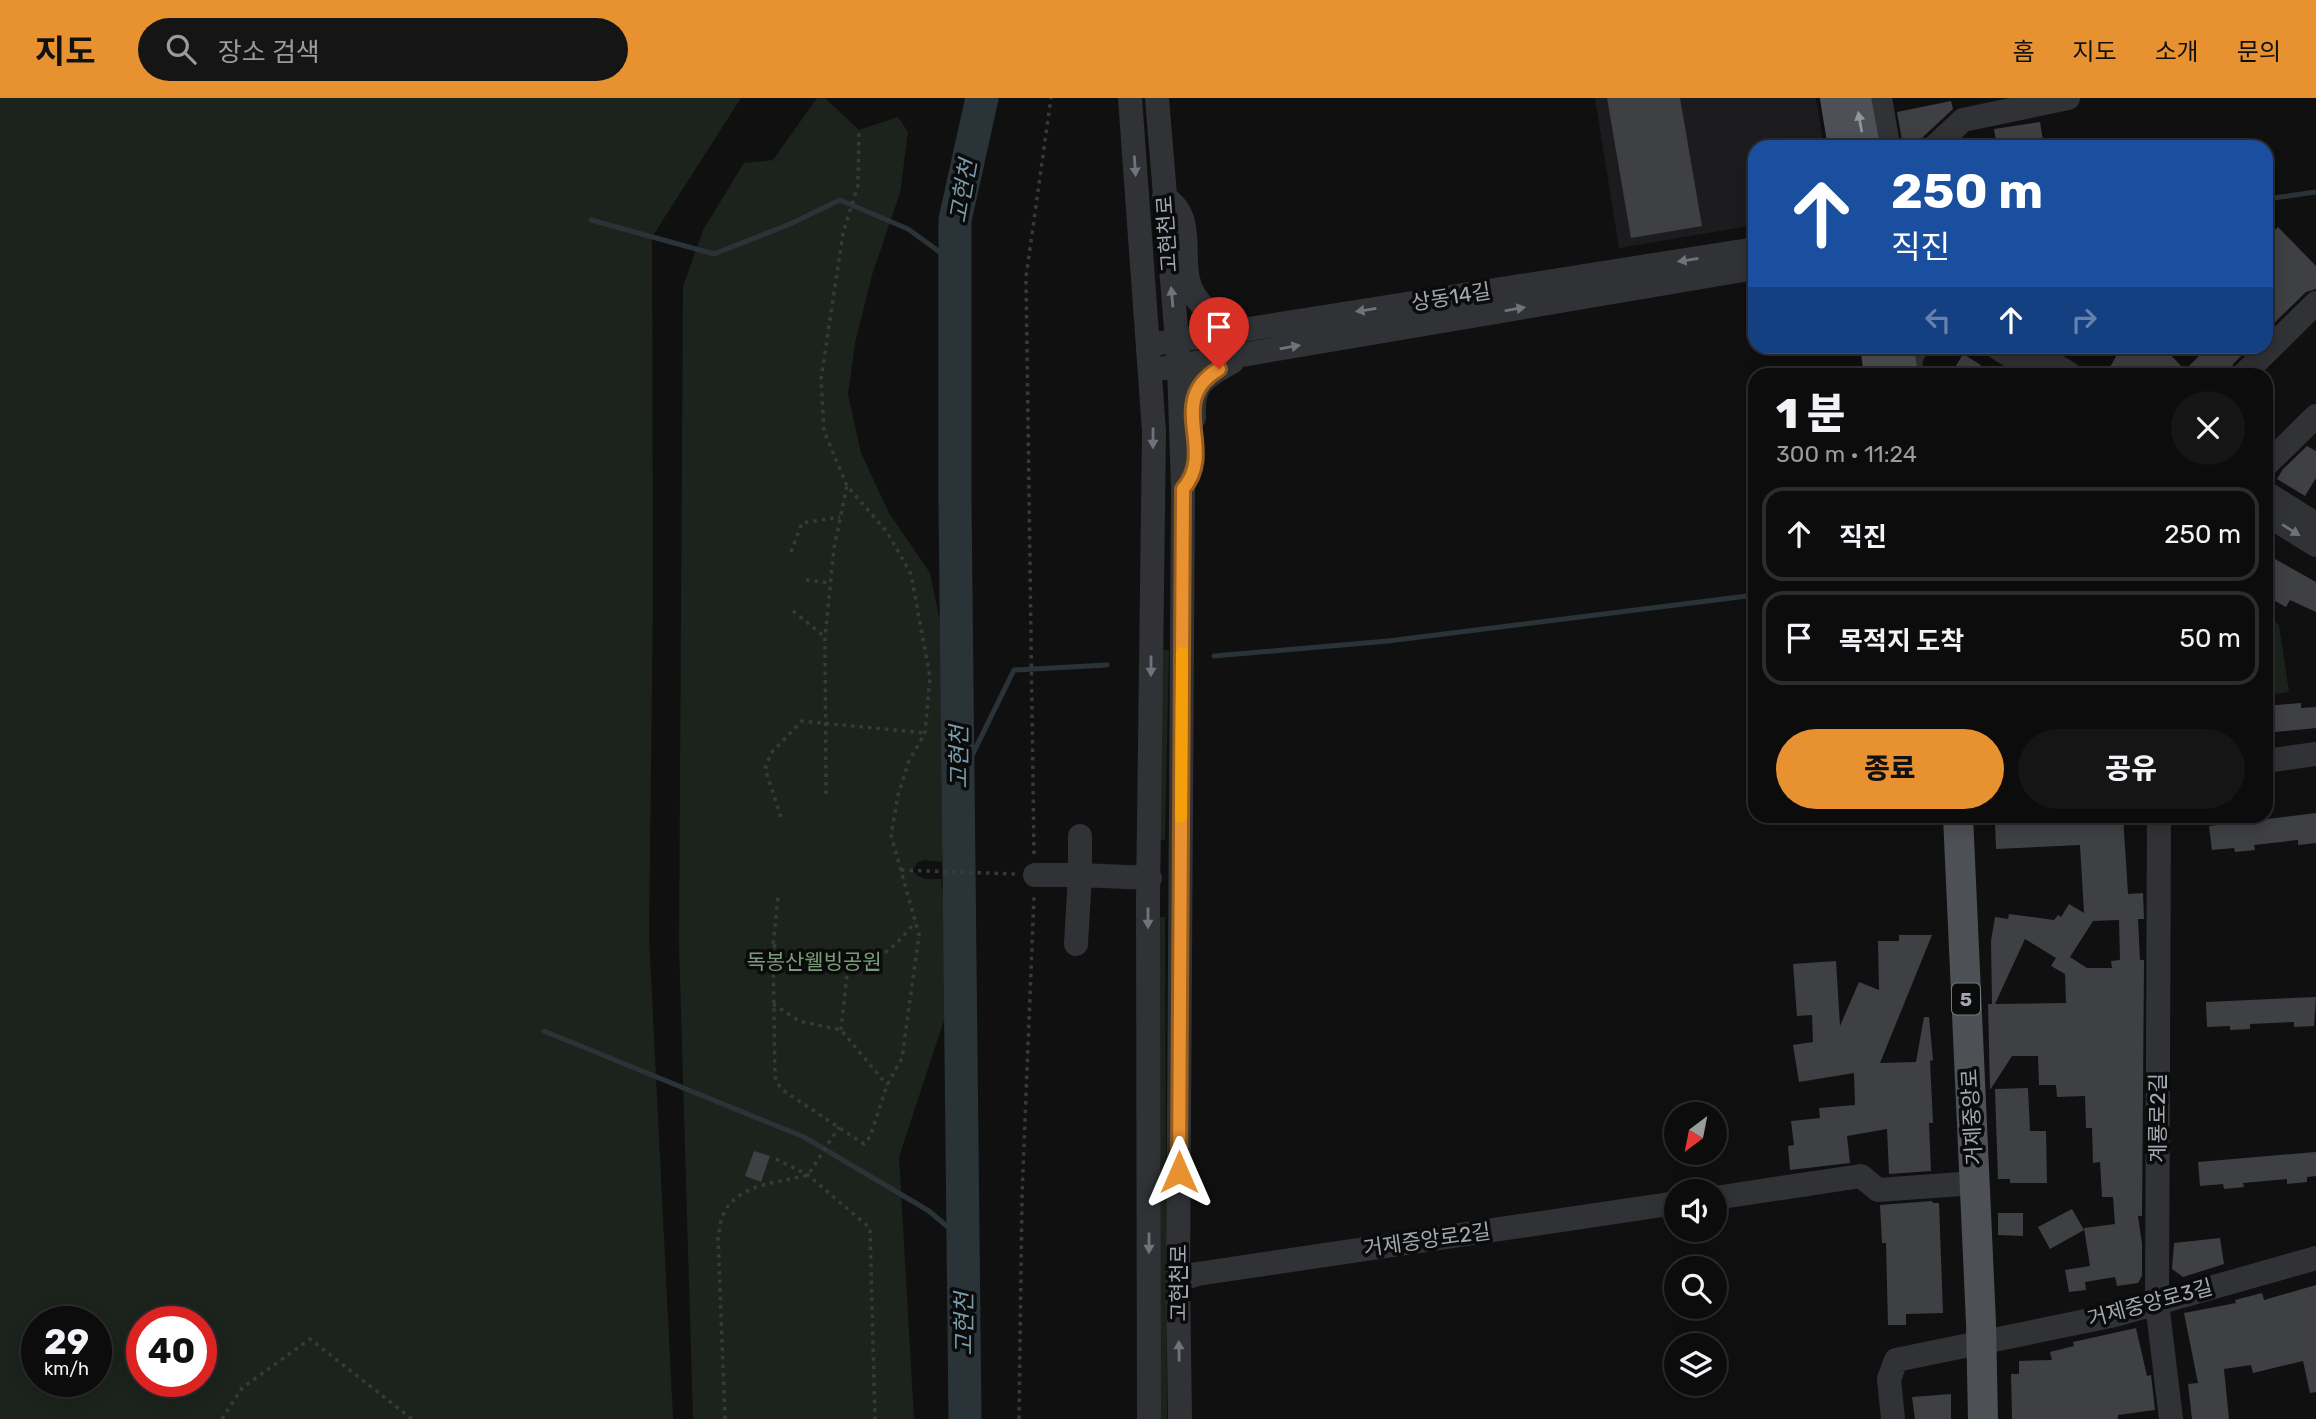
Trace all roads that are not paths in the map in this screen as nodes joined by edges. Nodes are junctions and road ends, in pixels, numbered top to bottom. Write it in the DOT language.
graph roads {
  1 [pos="1130,98"];
  2 [pos="1157,98"];
  3 [pos="1833,98"];
  4 [pos="1856,98"];
  5 [pos="1880,98"];
  6 [pos="2068,98"];
  7 [pos="1834,140"];
  8 [pos="1842,140"];
  9 [pos="1863,140"];
  10 [pos="1887,140"];
  11 [pos="1942,140"];
  12 [pos="1164,197"];
  13 [pos="1748,249"];
  14 [pos="1748,269"];
  15 [pos="2316,303"];
  16 [pos="1236,330"];
  17 [pos="1176,340"];
  18 [pos="1147,345"];
  19 [pos="2273,345"];
  20 [pos="2008,354"];
  21 [pos="2036,354"];
  22 [pos="2264,354"];
  23 [pos="1239,355"];
  24 [pos="1179,365"];
  25 [pos="2030,368"];
  26 [pos="2060,368"];
  27 [pos="2250,368"];
  28 [pos="1150,370"];
  29 [pos="2316,416"];
  30 [pos="2273,458"];
  31 [pos="1183,489"];
  32 [pos="2273,498"];
  33 [pos="2273,518"];
  34 [pos="2316,524"];
  35 [pos="2316,545"];
  36 [pos="2316,754"];
  37 [pos="2273,760"];
  38 [pos="1958,823"];
  39 [pos="2159,823"];
  40 [pos="1080,836"];
  41 [pos="1035,875"];
  42 [pos="1080,875"];
  43 [pos="1150,878"];
  44 [pos="1076,944"];
  45 [pos="1975,1183"];
  46 [pos="1727,1196"];
  47 [pos="1664,1205"];
  48 [pos="2316,1258"];
  49 [pos="1178,1280"];
  50 [pos="2157,1303"];
  51 [pos="1982,1341"];
  52 [pos="1149,1419"];
  53 [pos="1180,1419"];
  54 [pos="1893,1419"];
  55 [pos="1983,1419"];
  56 [pos="2171,1419"];
  1 -- 18 [label="street, 고현천로, one-way"];
  2 -- 12 [label="street, 고현천로"];
  3 -- 7 [label="street"];
  3 -- 8 [label="main road"];
  9 -- 4 [label="main road, one-way"];
  5 -- 10 [label="street"];
  6 -- 11 [label="street"];
  12 -- 16 [label="street"];
  17 -- 12 [label="street, 고현천로, one-way"];
  13 -- 16 [label="street, 상동14길, one-way"];
  23 -- 14 [label="street, 상동14길, one-way"];
  15 -- 19 [label="street"];
  16 -- 17 [label="street, 상동14길"];
  17 -- 18 [label="street, 상동14길"];
  17 -- 24 [label="street, 고현천로"];
  18 -- 28 [label="street, 고현천로"];
  20 -- 25 [label="street"];
  21 -- 26 [label="street"];
  22 -- 27 [label="street"];
  23 -- 24 [label="street, 상동14길"];
  23 -- 31 [label="street"];
  24 -- 28 [label="street, 상동14길"];
  24 -- 31 [label="street, 고현천로"];
  28 -- 43 [label="street, 고현천로, one-way"];
  29 -- 30 [label="street"];
  31 -- 49 [label="street, 고현천로"];
  32 -- 34 [label="street"];
  33 -- 35 [label="street, one-way"];
  36 -- 37 [label="street"];
  38 -- 45 [label="main road, 거제중앙로 / 5"];
  39 -- 50 [label="street, 계룡로2길"];
  40 -- 42 [label="street"];
  41 -- 42 [label="street"];
  42 -- 43 [label="street"];
  42 -- 44 [label="street"];
  43 -- 52 [label="street, 고현천로, one-way"];
  45 -- 46 [label="street"];
  45 -- 51 [label="main road, 거제중앙로 / 5"];
  47 -- 49 [label="street, 거제중앙로2길"];
  48 -- 50 [label="street, 거제중앙로3길"];
  53 -- 49 [label="street, 고현천로, one-way"];
  50 -- 51 [label="street, 거제중앙로3길"];
  50 -- 56 [label="street, 계룡로2길"];
  51 -- 54 [label="street, 거제중앙로3길"];
  51 -- 55 [label="main road, 거제중앙로 / 5"];
}
